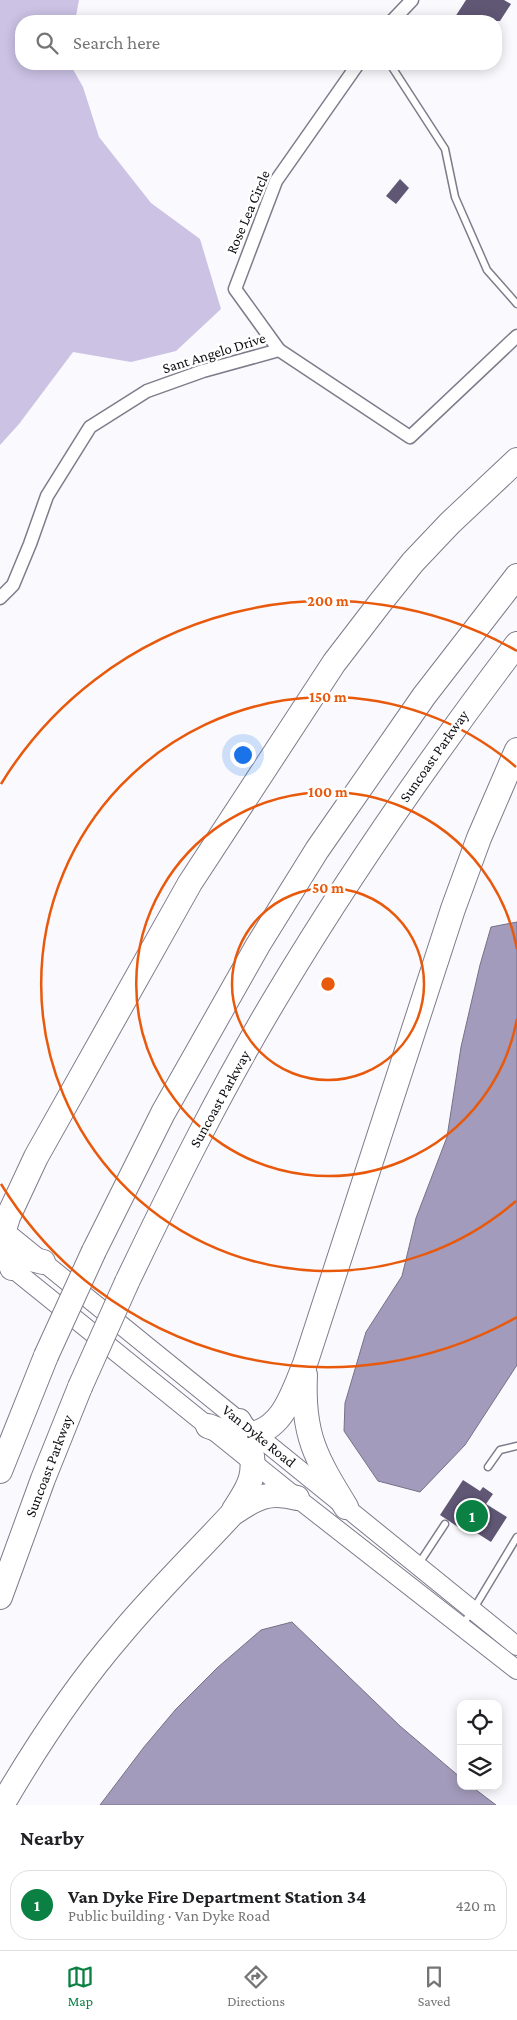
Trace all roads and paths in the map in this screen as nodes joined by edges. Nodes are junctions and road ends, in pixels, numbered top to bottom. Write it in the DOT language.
graph roads {
  1 [pos="412,0"];
  2 [pos="398,15"];
  3 [pos="354,70"];
  4 [pos="394,70"];
  5 [pos="517,304"];
  6 [pos="517,336"];
  7 [pos="279,350"];
  8 [pos="517,460"];
  9 [pos="517,576"];
  10 [pos="0,598"];
  11 [pos="517,644"];
  12 [pos="517,750"];
  13 [pos="36,1157"];
  14 [pos="0,1194"];
  15 [pos="2,1229"];
  16 [pos="5,1260"];
  17 [pos="43,1262"];
  18 [pos="305,1364"];
  19 [pos="208,1426"];
  20 [pos="247,1430"];
  21 [pos="517,1446"];
  22 [pos="252,1462"];
  23 [pos="488,1467"];
  24 [pos="0,1471"];
  25 [pos="297,1498"];
  26 [pos="346,1507"];
  27 [pos="232,1514"];
  28 [pos="445,1524"];
  29 [pos="517,1537"];
  30 [pos="418,1565"];
  31 [pos="0,1597"];
  32 [pos="473,1610"];
  33 [pos="461,1626"];
  34 [pos="517,1646"];
  35 [pos="517,1670"];
  36 [pos="2,1805"];
  1 -- 2 [label="street"];
  3 -- 7 [label="street, Rose Lea Circle"];
  4 -- 5 [label="lane"];
  6 -- 7 [label="street, Sant Angelo Drive"];
  7 -- 10 [label="street, Sant Angelo Drive"];
  8 -- 13 [label="highway"];
  9 -- 24 [label="highway, bridge"];
  11 -- 31 [label="highway, Suncoast Parkway, bridge"];
  12 -- 18 [label="highway"];
  13 -- 14 [label="highway"];
  13 -- 15 [label="highway"];
  15 -- 16 [label="highway"];
  15 -- 17 [label="main road, Van Dyke Road"];
  16 -- 17 [label="highway"];
  16 -- 19 [label="main road, Van Dyke Road"];
  17 -- 20 [label="main road, Van Dyke Road"];
  18 -- 20 [label="highway"];
  18 -- 26 [label="highway"];
  19 -- 20 [label="highway"];
  19 -- 22 [label="main road, Van Dyke Road"];
  20 -- 22 [label="highway"];
  20 -- 26 [label="main road, Van Dyke Road"];
  21 -- 23 [label="lane"];
  22 -- 25 [label="main road, Van Dyke Road"];
  22 -- 27 [label="highway"];
  25 -- 27 [label="highway"];
  25 -- 33 [label="main road, Van Dyke Road"];
  26 -- 30 [label="main road, Van Dyke Road"];
  27 -- 36 [label="highway"];
  28 -- 30 [label="lane"];
  29 -- 32 [label="lane"];
  30 -- 32 [label="main road, Van Dyke Road"];
  32 -- 33 [label="lane"];
  32 -- 34 [label="main road, Van Dyke Road"];
  33 -- 35 [label="main road, Van Dyke Road"];
}
